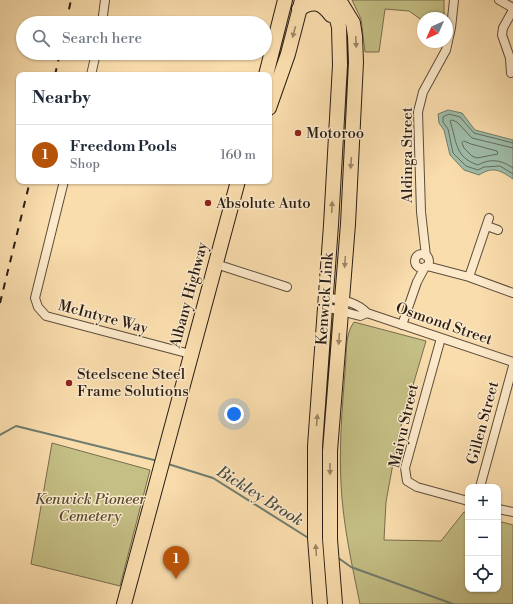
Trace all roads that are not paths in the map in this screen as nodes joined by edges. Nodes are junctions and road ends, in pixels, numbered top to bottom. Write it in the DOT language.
graph roads {
  1 [pos="105,0"];
  2 [pos="285,0"];
  3 [pos="326,0"];
  4 [pos="339,0"];
  5 [pos="343,0"];
  6 [pos="454,0"];
  7 [pos="499,0"];
  8 [pos="301,5"];
  9 [pos="513,9"];
  10 [pos="103,16"];
  11 [pos="353,23"];
  12 [pos="339,27"];
  13 [pos="272,51"];
  14 [pos="94,60"];
  15 [pos="270,60"];
  16 [pos="91,72"];
  17 [pos="267,72"];
  18 [pos="511,73"];
  19 [pos="272,99"];
  20 [pos="63,184"];
  21 [pos="237,184"];
  22 [pos="243,184"];
  23 [pos="498,230"];
  24 [pos="424,262"];
  25 [pos="219,264"];
  26 [pos="469,277"];
  27 [pos="287,287"];
  28 [pos="513,293"];
  29 [pos="325,302"];
  30 [pos="341,306"];
  31 [pos="402,325"];
  32 [pos="441,338"];
  33 [pos="194,356"];
  34 [pos="513,362"];
  35 [pos="513,366"];
  36 [pos="163,473"];
  37 [pos="481,484"];
  38 [pos="465,500"];
  39 [pos="501,510"];
  40 [pos="513,512"];
  41 [pos="124,604"];
  42 [pos="132,604"];
  43 [pos="320,604"];
  44 [pos="335,604"];
  1 -- 10 [label="street"];
  2 -- 13 [label="highway"];
  3 -- 12 [label="highway, Kenwick Link"];
  4 -- 11 [label="highway, Kenwick Link"];
  5 -- 11 [label="highway"];
  6 -- 24 [label="street, Aldinga Street"];
  7 -- 9 [label="street"];
  8 -- 12 [label="highway"];
  8 -- 19 [label="highway, one-way"];
  9 -- 18 [label="street"];
  11 -- 30 [label="highway, Kenwick Link, one-way"];
  29 -- 12 [label="highway, Kenwick Link, one-way"];
  14 -- 16 [label="street"];
  15 -- 17 [label="highway"];
  20 -- 33 [label="street, McIntyre Way"];
  21 -- 25 [label="highway, Albany Highway"];
  22 -- 25 [label="highway, Albany Highway"];
  23 -- 26 [label="street"];
  24 -- 26 [label="street"];
  24 -- 31 [label="street, Aldinga Street"];
  25 -- 27 [label="street"];
  25 -- 33 [label="highway, Albany Highway"];
  26 -- 28 [label="street"];
  29 -- 30 [label="street, Osmond Street"];
  43 -- 29 [label="highway, Kenwick Link, one-way"];
  30 -- 31 [label="street, Osmond Street"];
  30 -- 44 [label="highway, Kenwick Link, one-way"];
  31 -- 32 [label="street, Osmond Street"];
  32 -- 34 [label="street, Osmond Street"];
  32 -- 38 [label="street, Maiyu Street"];
  33 -- 36 [label="highway, Albany Highway"];
  35 -- 37 [label="street, Gillen Street"];
  36 -- 41 [label="highway, Albany Highway"];
  36 -- 42 [label="highway, Albany Highway"];
  39 -- 40 [label="street"];
}
